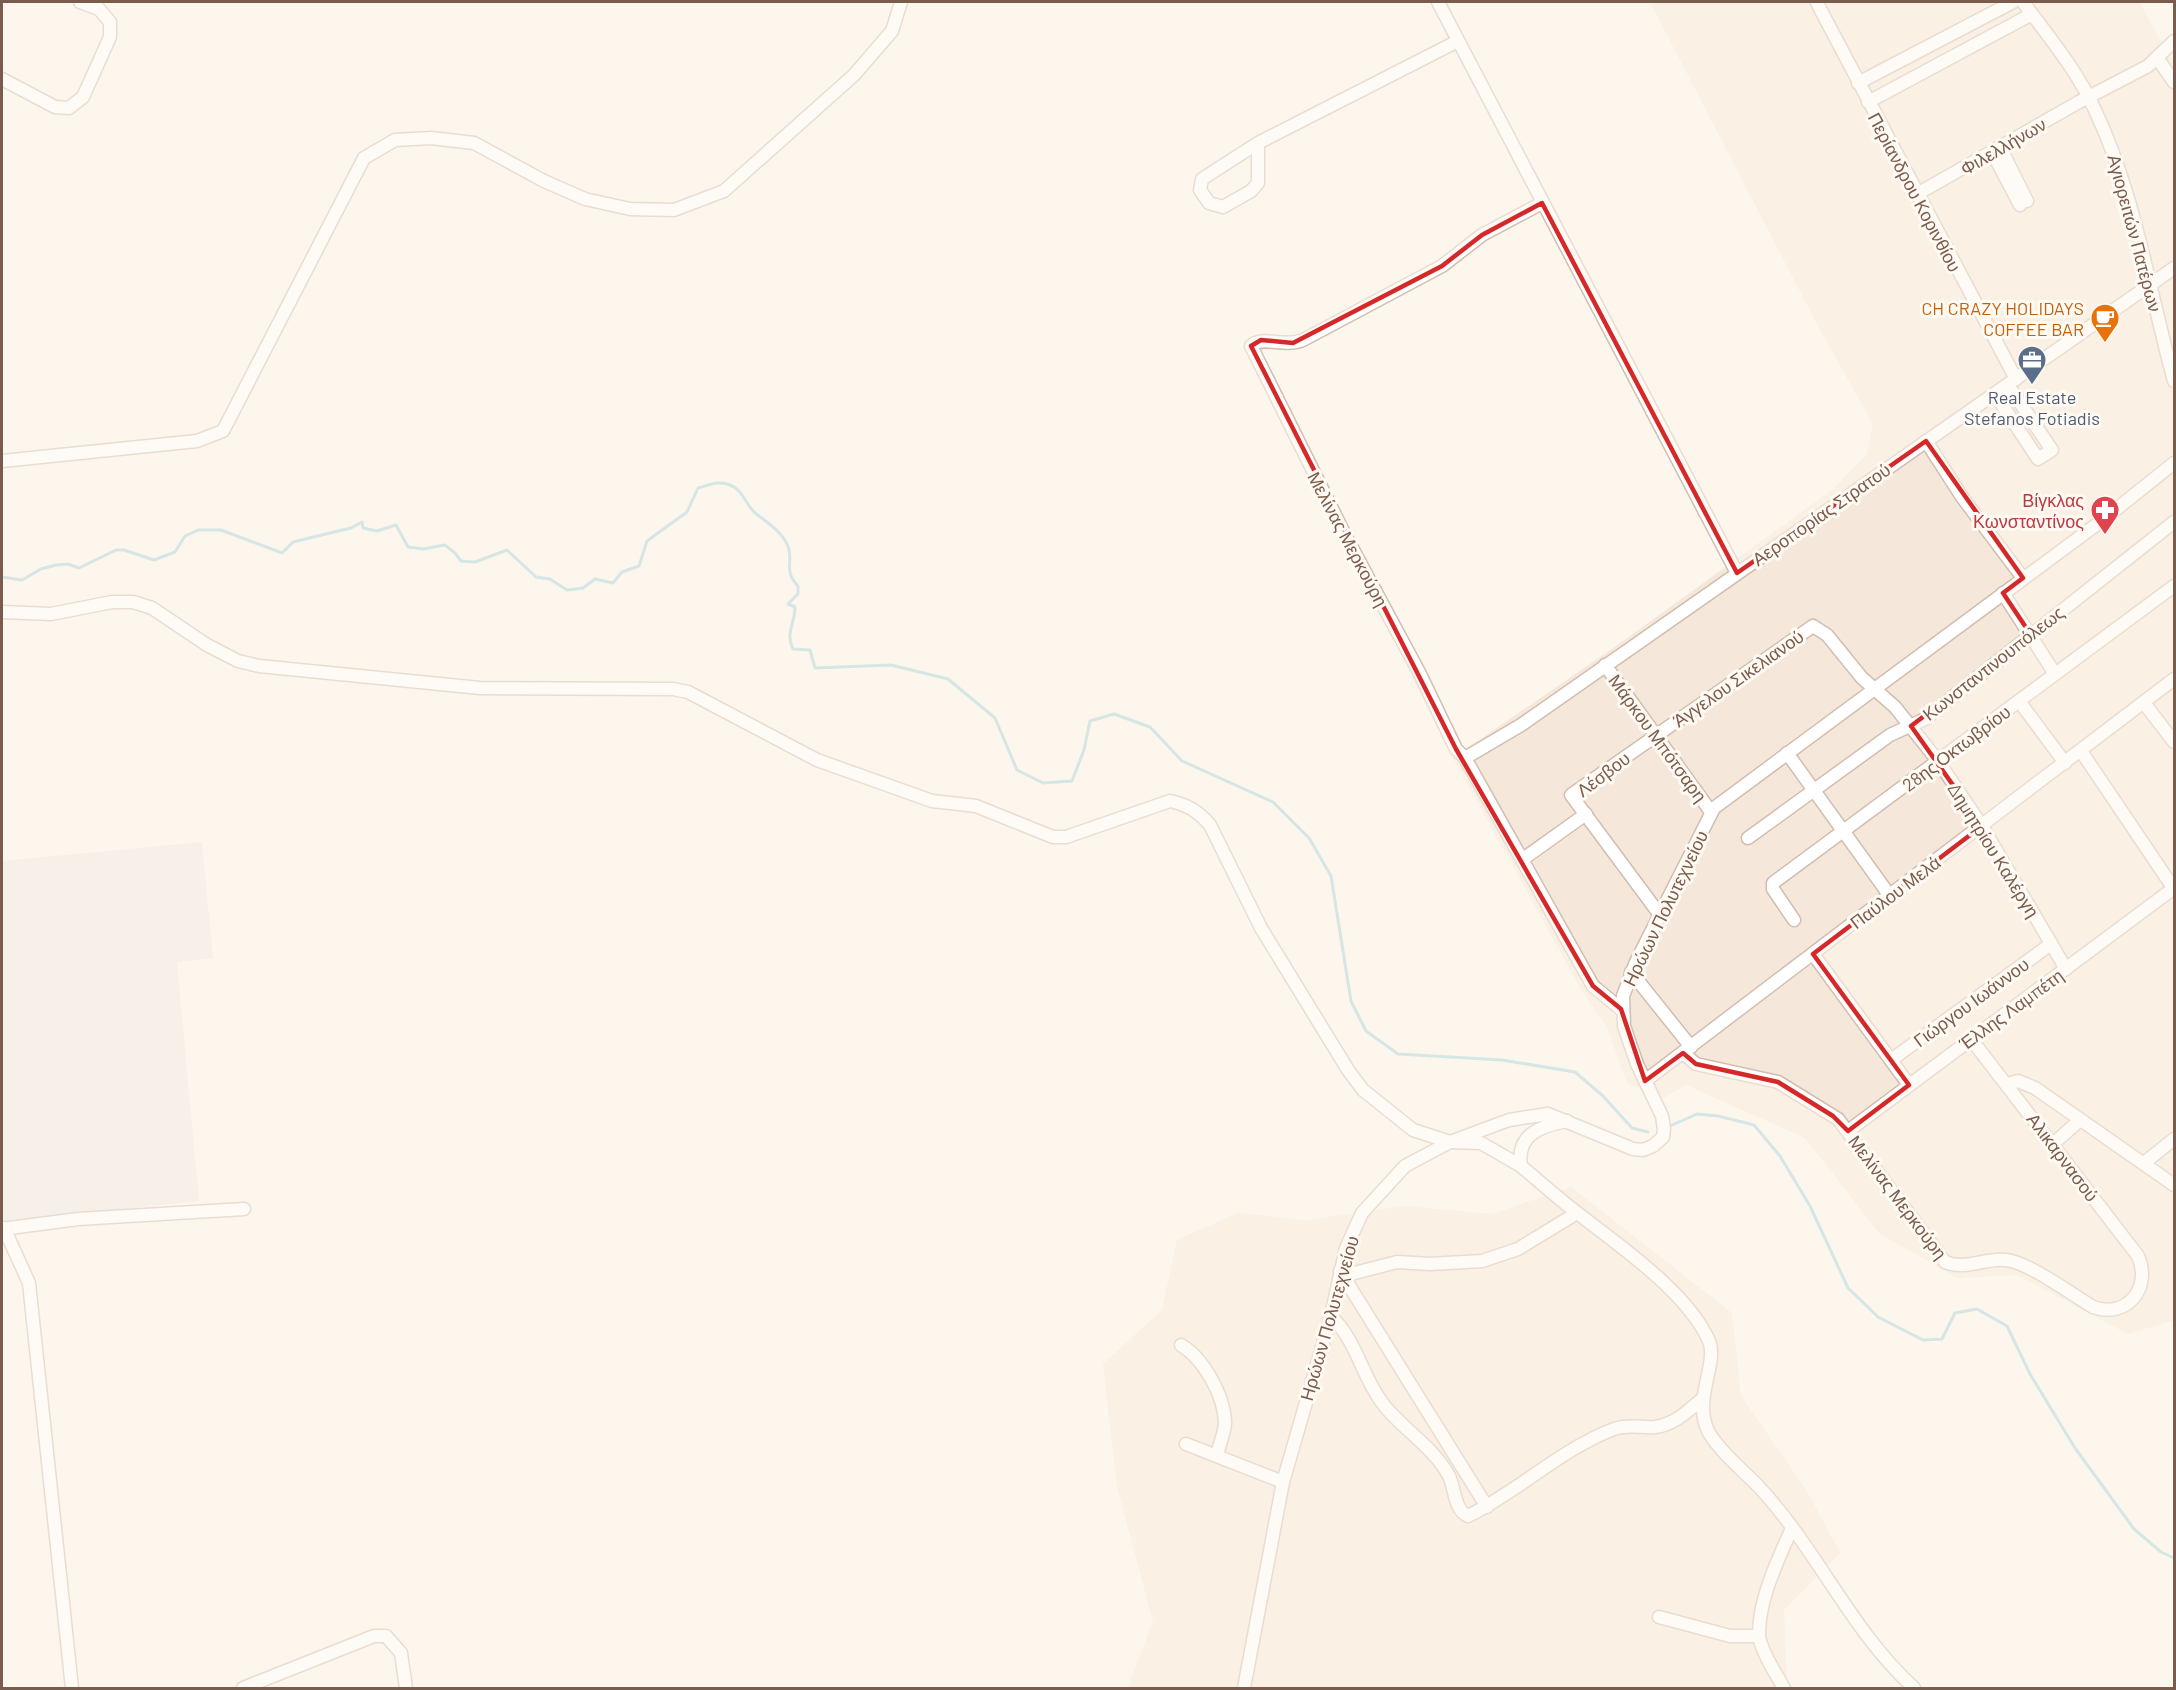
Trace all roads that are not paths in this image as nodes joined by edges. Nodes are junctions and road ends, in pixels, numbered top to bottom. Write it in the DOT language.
graph roads {
  1 [pos="80,2"];
  2 [pos="901,2"];
  3 [pos="1438,2"];
  4 [pos="2013,2"];
  5 [pos="2023,2"];
  6 [pos="1817,3"];
  7 [pos="2032,14"];
  8 [pos="1458,41"];
  9 [pos="2175,41"];
  10 [pos="2158,59"];
  11 [pos="2,79"];
  12 [pos="2175,82"];
  13 [pos="1858,83"];
  14 [pos="2089,97"];
  15 [pos="1868,102"];
  16 [pos="1258,143"];
  17 [pos="1996,149"];
  18 [pos="1917,194"];
  19 [pos="1542,203"];
  20 [pos="2024,203"];
  21 [pos="2175,268"];
  22 [pos="2149,285"];
  23 [pos="2175,381"];
  24 [pos="2012,382"];
  25 [pos="1995,394"];
  26 [pos="1926,441"];
  27 [pos="2,461"];
  28 [pos="2175,463"];
  29 [pos="2175,522"];
  30 [pos="1737,573"];
  31 [pos="2023,578"];
  32 [pos="2175,586"];
  33 [pos="2003,592"];
  34 [pos="2,612"];
  35 [pos="1821,629"];
  36 [pos="2031,635"];
  37 [pos="1605,665"];
  38 [pos="2055,674"];
  39 [pos="2175,679"];
  40 [pos="1873,688"];
  41 [pos="2019,701"];
  42 [pos="2144,703"];
  43 [pos="1910,725"];
  44 [pos="1656,735"];
  45 [pos="2175,742"];
  46 [pos="2081,751"];
  47 [pos="1787,753"];
  48 [pos="1465,758"];
  49 [pos="1938,760"];
  50 [pos="2065,763"];
  51 [pos="1814,791"];
  52 [pos="1712,812"];
  53 [pos="1586,814"];
  54 [pos="1982,826"];
  55 [pos="1844,832"];
  56 [pos="1748,838"];
  57 [pos="1523,859"];
  58 [pos="2174,888"];
  59 [pos="1890,896"];
  60 [pos="1660,915"];
  61 [pos="1794,920"];
  62 [pos="2051,944"];
  63 [pos="1813,954"];
  64 [pos="2066,969"];
  65 [pos="1631,972"];
  66 [pos="1621,1010"];
  67 [pos="1971,1039"];
  68 [pos="1687,1050"];
  69 [pos="1891,1060"];
  70 [pos="1646,1082"];
  71 [pos="2008,1084"];
  72 [pos="1909,1085"];
  73 [pos="2080,1120"];
  74 [pos="1567,1121"];
  75 [pos="1848,1131"];
  76 [pos="2175,1139"];
  77 [pos="1450,1142"];
  78 [pos="2053,1144"];
  79 [pos="2144,1163"];
  80 [pos="1521,1166"];
  81 [pos="2175,1185"];
  82 [pos="244,1209"];
  83 [pos="1577,1213"];
  84 [pos="3,1228"];
  85 [pos="1341,1277"];
  86 [pos="2143,1281"];
  87 [pos="1331,1316"];
  88 [pos="1180,1345"];
  89 [pos="1702,1399"];
  90 [pos="1186,1444"];
  91 [pos="1217,1455"];
  92 [pos="1283,1482"];
  93 [pos="1487,1507"];
  94 [pos="1792,1528"];
  95 [pos="1659,1617"];
  96 [pos="1759,1636"];
  97 [pos="72,1689"];
  98 [pos="243,1689"];
  99 [pos="406,1689"];
  100 [pos="1244,1689"];
  101 [pos="1784,1689"];
  102 [pos="1914,1689"];
  1 -- 11 [label="street"];
  2 -- 27 [label="street"];
  3 -- 8 [label="street"];
  4 -- 13 [label="street"];
  5 -- 7 [label="street, Αγιορειτών Πατέρων"];
  6 -- 13 [label="street, Περίανδρου Κορινθίου"];
  7 -- 14 [label="street, Αγιορειτών Πατέρων"];
  7 -- 15 [label="street"];
  8 -- 16 [label="street"];
  8 -- 19 [label="street"];
  9 -- 10 [label="street, Φιλελλήνων"];
  10 -- 12 [label="street"];
  10 -- 14 [label="street, Φιλελλήνων"];
  13 -- 15 [label="street, Περίανδρου Κορινθίου"];
  14 -- 17 [label="street, Φιλελλήνων"];
  14 -- 22 [label="street, Αγιορειτών Πατέρων"];
  15 -- 18 [label="street, Περίανδρου Κορινθίου"];
  16 -- 16 [label="street"];
  17 -- 18 [label="street, Φιλελλήνων"];
  17 -- 20 [label="street"];
  18 -- 24 [label="street, Περίανδρου Κορινθίου"];
  19 -- 30 [label="street"];
  19 -- 48 [label="street, Μελίνας Μερκούρη"];
  21 -- 22 [label="street, Αεροπορίας Στρατού"];
  22 -- 23 [label="street, Αγιορειτών Πατέρων"];
  22 -- 24 [label="street, Αεροπορίας Στρατού"];
  24 -- 25 [label="street, Αεροπορίας Στρατού"];
  24 -- 25 [label="street, Περίανδρου Κορινθίου"];
  25 -- 26 [label="street, Αεροπορίας Στρατού"];
  26 -- 30 [label="street, Αεροπορίας Στρατού"];
  26 -- 31 [label="street"];
  28 -- 31 [label="street, Ηρώων Πολυτεχνείου"];
  29 -- 36 [label="street, Κωνσταντινουπόλεως"];
  30 -- 37 [label="street, Αεροπορίας Στρατού"];
  31 -- 33 [label="street, Ηρώων Πολυτεχνείου"];
  32 -- 38 [label="street, 28ης Οκτωβρίου"];
  33 -- 36 [label="street"];
  33 -- 40 [label="street, Ηρώων Πολυτεχνείου"];
  34 -- 77 [label="street"];
  35 -- 40 [label="street, Δημητρίου Καλέργη"];
  35 -- 44 [label="street, Άγγελου Σικελιανού"];
  36 -- 38 [label="street"];
  36 -- 43 [label="street, Κωνσταντινουπόλεως"];
  37 -- 44 [label="street, Μάρκου Μπότσαρη"];
  37 -- 48 [label="street, Αεροπορίας Στρατού"];
  38 -- 41 [label="street, 28ης Οκτωβρίου"];
  39 -- 42 [label="street, Παύλου Μελά"];
  40 -- 43 [label="street, Δημητρίου Καλέργη"];
  40 -- 47 [label="street, Ηρώων Πολυτεχνείου"];
  41 -- 49 [label="street, 28ης Οκτωβρίου"];
  41 -- 50 [label="street"];
  42 -- 45 [label="street"];
  42 -- 46 [label="street, Παύλου Μελά"];
  43 -- 49 [label="street, Δημητρίου Καλέργη"];
  43 -- 51 [label="street, Κωνσταντινουπόλεως"];
  44 -- 52 [label="street, Μάρκου Μπότσαρη"];
  44 -- 53 [label="street, Λέσβου"];
  46 -- 50 [label="street, Παύλου Μελά"];
  46 -- 58 [label="street"];
  47 -- 51 [label="street"];
  47 -- 52 [label="street, Ηρώων Πολυτεχνείου"];
  48 -- 57 [label="street, Μελίνας Μερκούρη"];
  49 -- 54 [label="street, Δημητρίου Καλέργη"];
  49 -- 55 [label="street, 28ης Οκτωβρίου"];
  50 -- 54 [label="street, Παύλου Μελά"];
  51 -- 55 [label="street"];
  51 -- 56 [label="street, Κωνσταντινουπόλεως"];
  52 -- 60 [label="street, Ηρώων Πολυτεχνείου"];
  53 -- 57 [label="street, Λέσβου"];
  53 -- 60 [label="street"];
  54 -- 59 [label="street, Παύλου Μελά"];
  54 -- 62 [label="street, Δημητρίου Καλέργη"];
  55 -- 59 [label="street"];
  55 -- 61 [label="street, 28ης Οκτωβρίου"];
  57 -- 66 [label="street, Μελίνας Μερκούρη"];
  58 -- 64 [label="street, Έλλης Λαμπέτη"];
  59 -- 63 [label="street, Παύλου Μελά"];
  60 -- 65 [label="street, Ηρώων Πολυτεχνείου"];
  62 -- 64 [label="street, Δημητρίου Καλέργη"];
  62 -- 69 [label="street, Γιώργου Ιωάννου"];
  63 -- 68 [label="street, Παύλου Μελά"];
  63 -- 69 [label="street"];
  64 -- 67 [label="street, Έλλης Λαμπέτη"];
  65 -- 66 [label="street, Ηρώων Πολυτεχνείου"];
  65 -- 68 [label="street, Μελίνας Μερκούρη"];
  66 -- 70 [label="street, Ηρώων Πολυτεχνείου"];
  67 -- 71 [label="street, Αλικαρνασού"];
  67 -- 72 [label="street, Έλλης Λαμπέτη"];
  68 -- 70 [label="street, Παύλου Μελά"];
  68 -- 75 [label="street, Μελίνας Μερκούρη"];
  69 -- 72 [label="street"];
  70 -- 74 [label="street, Ηρώων Πολυτεχνείου"];
  71 -- 73 [label="street"];
  71 -- 78 [label="street, Αλικαρνασού"];
  72 -- 75 [label="street, Έλλης Λαμπέτη"];
  73 -- 78 [label="street"];
  73 -- 79 [label="street"];
  74 -- 77 [label="street, Ηρώων Πολυτεχνείου"];
  74 -- 80 [label="street"];
  75 -- 86 [label="street, Μελίνας Μερκούρη"];
  76 -- 79 [label="street"];
  77 -- 80 [label="street"];
  77 -- 85 [label="street, Ηρώων Πολυτεχνείου"];
  78 -- 86 [label="street, Αλικαρνασού"];
  79 -- 81 [label="street"];
  80 -- 83 [label="street"];
  82 -- 84 [label="street"];
  83 -- 85 [label="street"];
  83 -- 89 [label="street"];
  84 -- 97 [label="street"];
  85 -- 87 [label="street, Ηρώων Πολυτεχνείου"];
  85 -- 93 [label="street"];
  87 -- 92 [label="street, Ηρώων Πολυτεχνείου"];
  87 -- 93 [label="street"];
  88 -- 91 [label="street"];
  89 -- 93 [label="street"];
  89 -- 94 [label="street"];
  90 -- 91 [label="street"];
  91 -- 92 [label="street"];
  92 -- 100 [label="street, Ηρώων Πολυτεχνείου"];
  94 -- 96 [label="street"];
  94 -- 102 [label="street"];
  95 -- 96 [label="street"];
  96 -- 101 [label="street"];
  98 -- 99 [label="street"];
}
